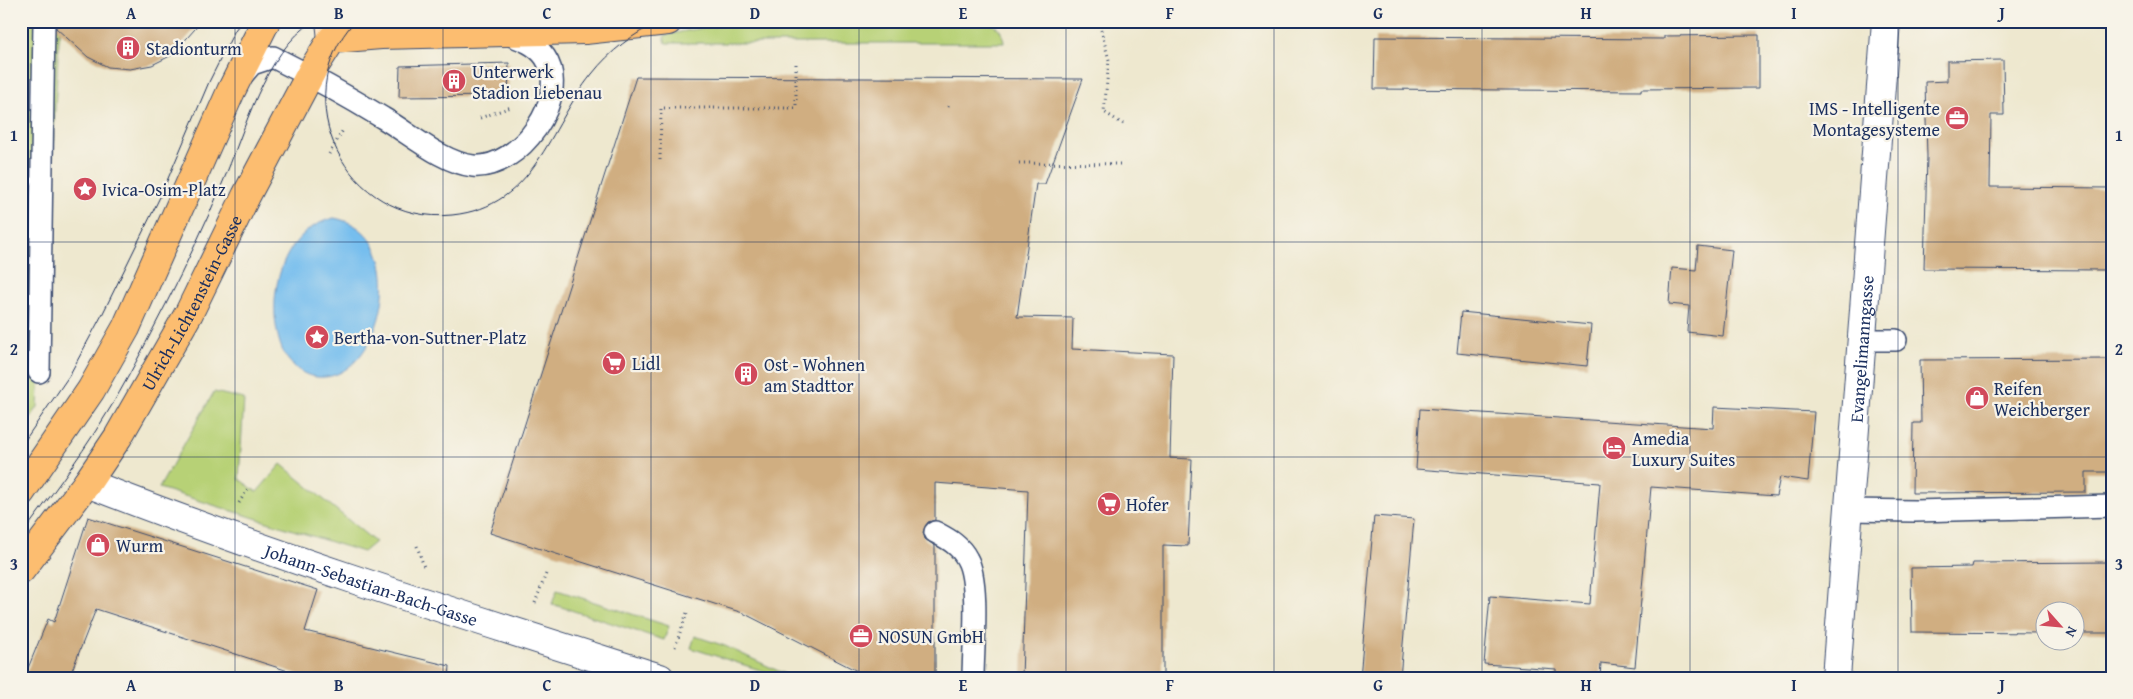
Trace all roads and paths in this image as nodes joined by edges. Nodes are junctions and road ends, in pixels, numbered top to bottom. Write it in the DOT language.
graph roads {
  1 [pos="44,21"];
  2 [pos="266,21"];
  3 [pos="352,21"];
  4 [pos="668,21"];
  5 [pos="1886,21"];
  6 [pos="331,30"];
  7 [pos="1101,30"];
  8 [pos="505,33"];
  9 [pos="796,60"];
  10 [pos="311,76"];
  11 [pos="236,83"];
  12 [pos="1123,124"];
  13 [pos="660,160"];
  14 [pos="1019,163"];
  15 [pos="1122,164"];
  16 [pos="1861,340"];
  17 [pos="1896,340"];
  18 [pos="39,372"];
  19 [pos="87,483"];
  20 [pos="21,492"];
  21 [pos="2112,506"];
  22 [pos="1848,510"];
  23 [pos="935,532"];
  24 [pos="417,546"];
  25 [pos="425,568"];
  26 [pos="21,570"];
  27 [pos="547,571"];
  28 [pos="537,599"];
  29 [pos="688,610"];
  30 [pos="677,643"];
  31 [pos="660,678"];
  32 [pos="973,678"];
  33 [pos="1836,678"];
  1 -- 18 [label="lane"];
  2 -- 11 [label="main road"];
  3 -- 6 [label="lane"];
  4 -- 8 [label="main road"];
  5 -- 16 [label="street, Evangelimanngasse"];
  6 -- 8 [label="main road"];
  6 -- 10 [label="main road, Ulrich-Lichtenstein-Gasse"];
  7 -- 12 [label="path"];
  8 -- 10 [label="lane"];
  9 -- 13 [label="path"];
  10 -- 11 [label="lane"];
  10 -- 19 [label="main road, Ulrich-Lichtenstein-Gasse"];
  11 -- 20 [label="main road"];
  14 -- 15 [label="path"];
  16 -- 17 [label="lane"];
  16 -- 22 [label="street, Evangelimanngasse"];
  19 -- 26 [label="main road, Ulrich-Lichtenstein-Gasse"];
  19 -- 31 [label="street, Johann-Sebastian-Bach-Gasse"];
  21 -- 22 [label="lane"];
  22 -- 33 [label="street, Evangelimanngasse"];
  23 -- 32 [label="lane"];
  24 -- 25 [label="path"];
  27 -- 28 [label="path"];
  29 -- 30 [label="path"];
}
